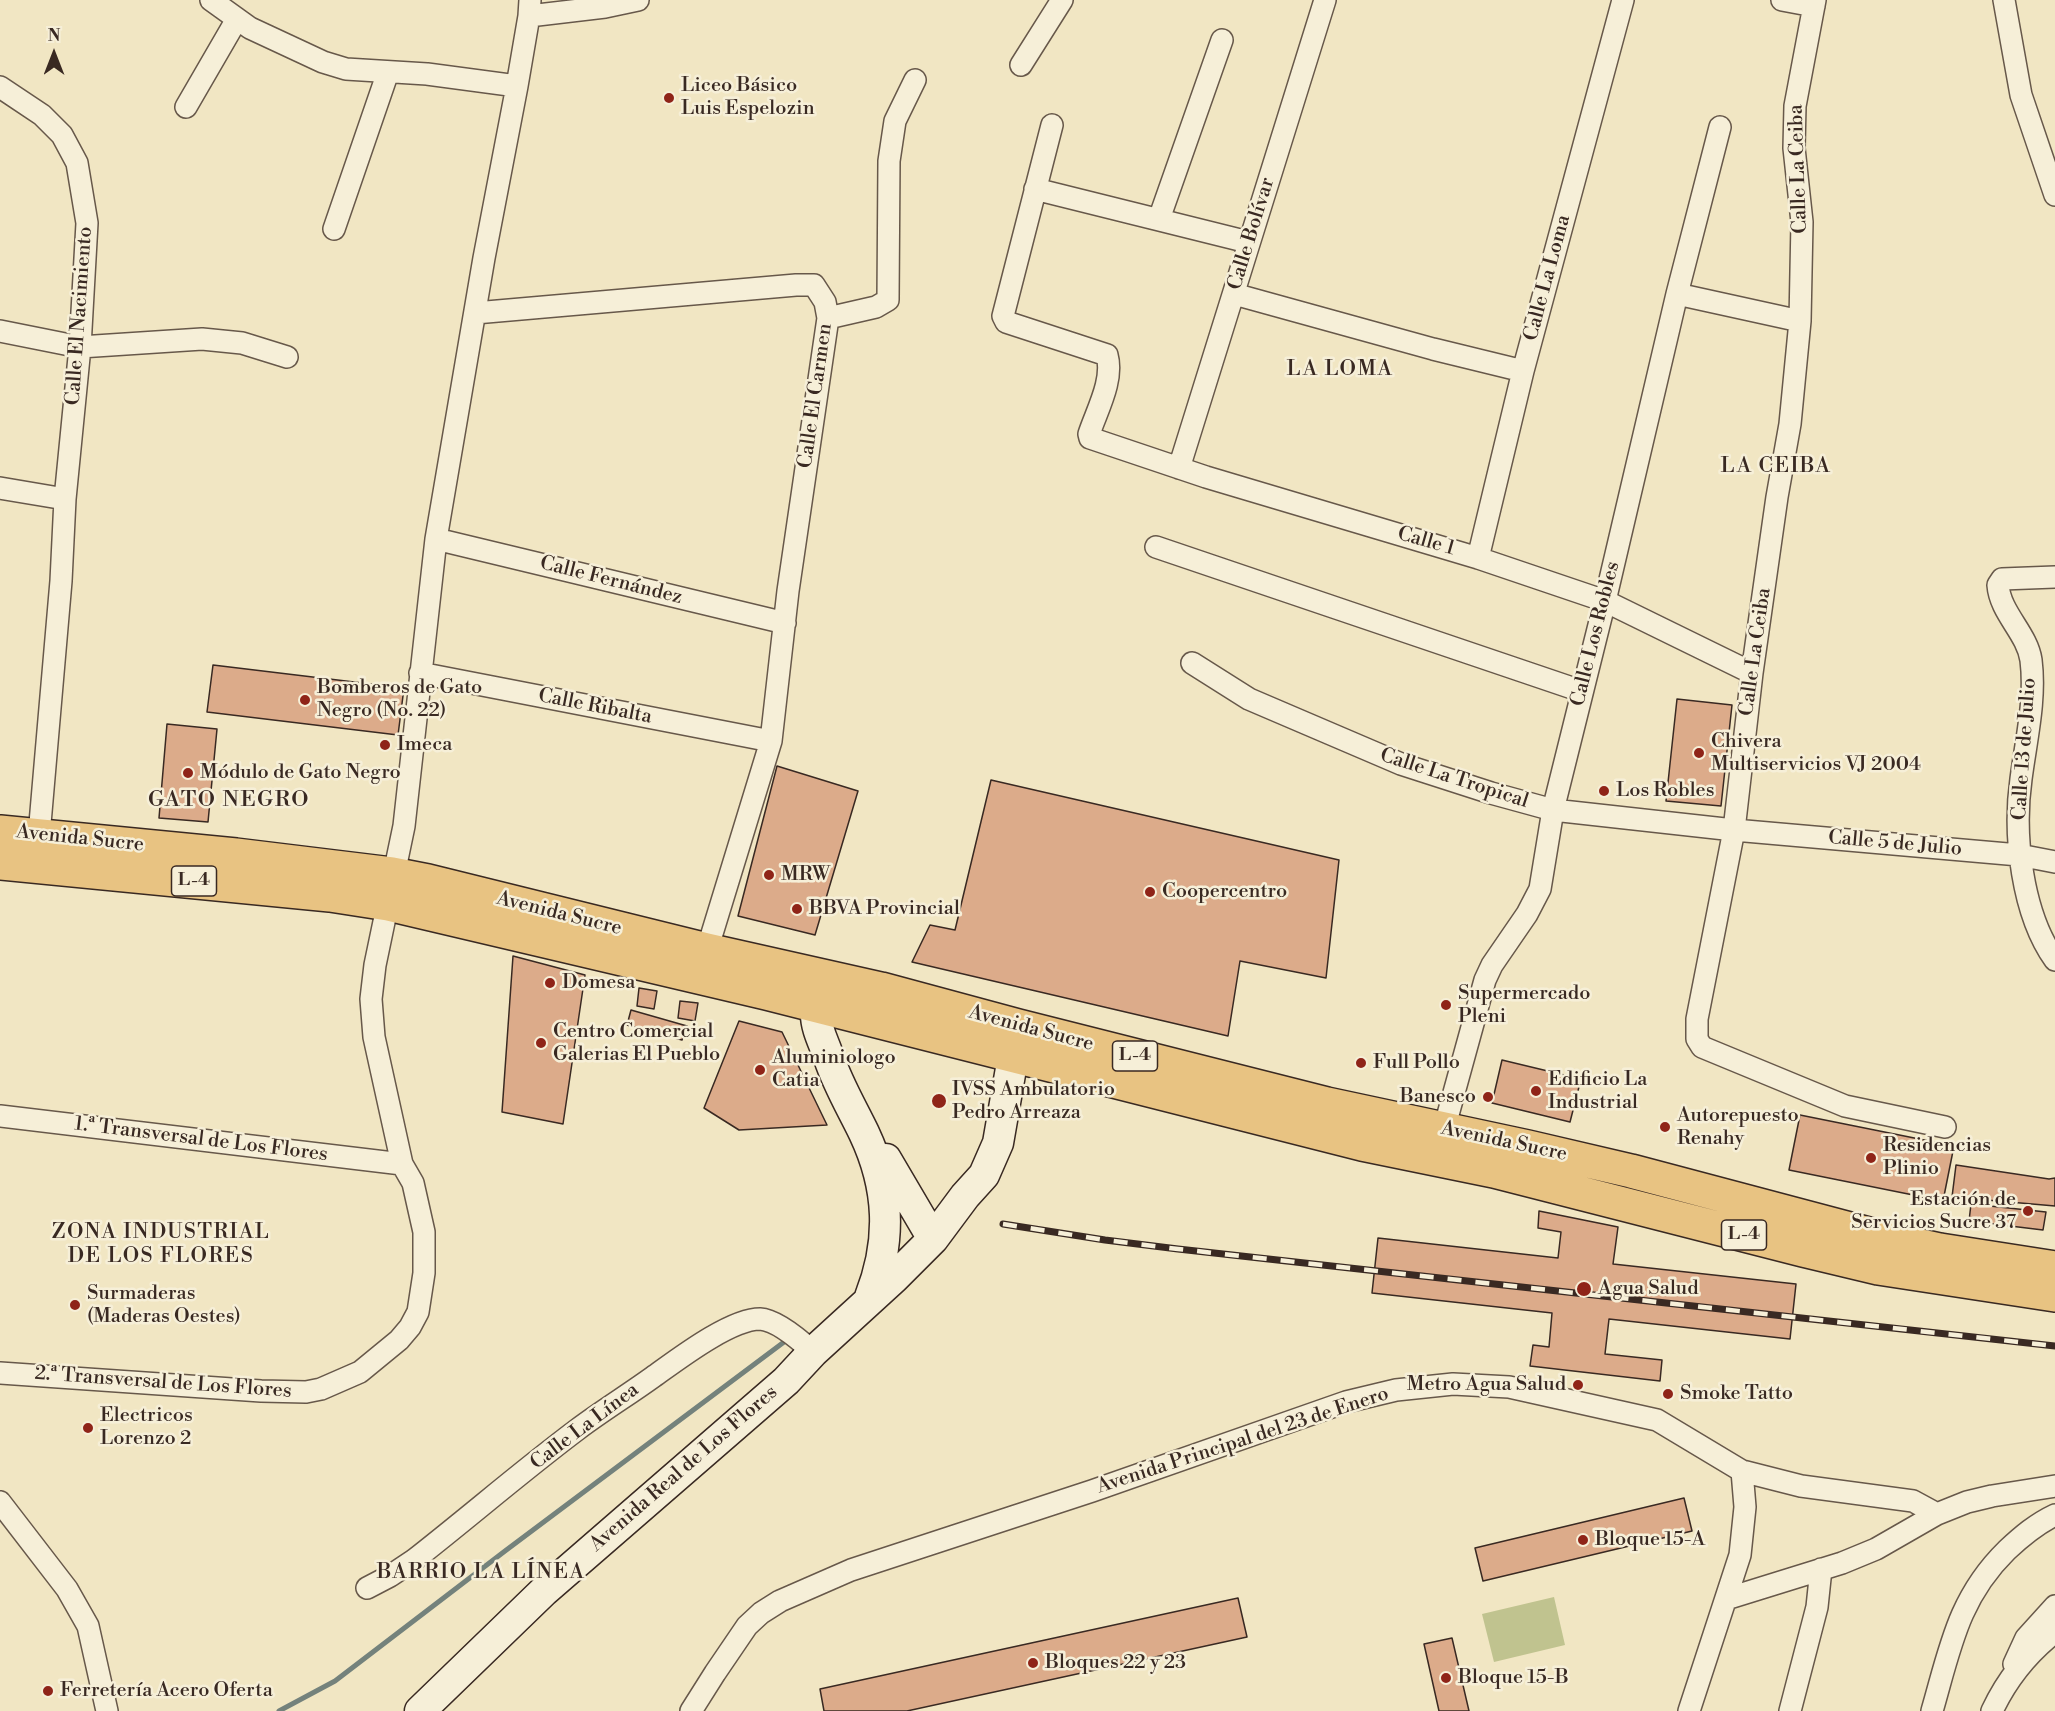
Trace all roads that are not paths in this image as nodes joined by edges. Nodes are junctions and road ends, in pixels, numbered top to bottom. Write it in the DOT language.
graph roads {
  1 [pos="211,0"];
  2 [pos="638,0"];
  3 [pos="1062,0"];
  4 [pos="1325,0"];
  5 [pos="1623,0"];
  6 [pos="1782,0"];
  7 [pos="2004,0"];
  8 [pos="1815,3"];
  9 [pos="529,8"];
  10 [pos="237,20"];
  11 [pos="1222,40"];
  12 [pos="1021,65"];
  13 [pos="388,72"];
  14 [pos="915,80"];
  15 [pos="517,86"];
  16 [pos="0,87"];
  17 [pos="186,107"];
  18 [pos="1052,125"];
  19 [pos="1720,127"];
  20 [pos="1035,189"];
  21 [pos="2055,195"];
  22 [pos="1160,219"];
  23 [pos="334,229"];
  24 [pos="1248,242"];
  25 [pos="1234,294"];
  26 [pos="1677,294"];
  27 [pos="475,313"];
  28 [pos="828,318"];
  29 [pos="1800,321"];
  30 [pos="0,331"];
  31 [pos="80,347"];
  32 [pos="287,357"];
  33 [pos="1523,370"];
  34 [pos="1179,468"];
  35 [pos="0,488"];
  36 [pos="65,499"];
  37 [pos="436,539"];
  38 [pos="1156,547"];
  39 [pos="1478,558"];
  40 [pos="2055,577"];
  41 [pos="1605,601"];
  42 [pos="785,623"];
  43 [pos="1192,663"];
  44 [pos="420,673"];
  45 [pos="1752,674"];
  46 [pos="1581,691"];
  47 [pos="771,741"];
  48 [pos="1553,810"];
  49 [pos="1734,830"];
  50 [pos="0,832"];
  51 [pos="39,835"];
  52 [pos="2019,855"];
  53 [pos="2055,862"];
  54 [pos="0,863"];
  55 [pos="390,889"];
  56 [pos="707,950"];
  57 [pos="2055,960"];
  58 [pos="823,992"];
  59 [pos="1013,1057"];
  60 [pos="0,1116"];
  61 [pos="1945,1127"];
  62 [pos="865,1136"];
  63 [pos="1440,1144"];
  64 [pos="402,1164"];
  65 [pos="886,1219"];
  66 [pos="926,1245"];
  67 [pos="2055,1268"];
  68 [pos="2055,1295"];
  69 [pos="868,1299"];
  70 [pos="813,1352"];
  71 [pos="0,1373"];
  72 [pos="1742,1471"];
  73 [pos="2055,1486"];
  74 [pos="0,1502"];
  75 [pos="1937,1514"];
  76 [pos="2055,1515"];
  77 [pos="1821,1569"];
  78 [pos="367,1588"];
  79 [pos="1726,1599"];
  80 [pos="2055,1606"];
  81 [pos="2055,1632"];
  82 [pos="2011,1677"];
  83 [pos="107,1711"];
  84 [pos="420,1711"];
  85 [pos="691,1711"];
  86 [pos="1689,1711"];
  87 [pos="1790,1711"];
  88 [pos="1932,1711"];
  89 [pos="1992,1711"];
  1 -- 10 [label="street"];
  2 -- 9 [label="street"];
  3 -- 12 [label="street"];
  4 -- 24 [label="street, Calle Bolívar"];
  5 -- 33 [label="street, Calle La Loma"];
  6 -- 8 [label="street"];
  7 -- 21 [label="street"];
  8 -- 29 [label="street, Calle La Ceiba"];
  9 -- 15 [label="street, 2.ª Transversal de Los Flores"];
  10 -- 13 [label="street"];
  10 -- 17 [label="street"];
  11 -- 22 [label="street"];
  13 -- 15 [label="street"];
  13 -- 23 [label="street"];
  14 -- 28 [label="street"];
  15 -- 27 [label="street, 2.ª Transversal de Los Flores"];
  16 -- 31 [label="street, Calle El Nacimiento"];
  18 -- 20 [label="street"];
  19 -- 26 [label="street, Calle Los Robles"];
  20 -- 22 [label="street"];
  20 -- 34 [label="street, Calle 1"];
  22 -- 24 [label="street"];
  24 -- 25 [label="street, Calle Bolívar"];
  25 -- 33 [label="street"];
  25 -- 34 [label="street, Calle Bolívar"];
  26 -- 29 [label="street"];
  26 -- 41 [label="street, Calle Los Robles"];
  27 -- 28 [label="street, Calle El Carmen"];
  27 -- 37 [label="street, 2.ª Transversal de Los Flores"];
  28 -- 42 [label="street, Calle El Carmen"];
  29 -- 45 [label="street, Calle La Ceiba"];
  30 -- 31 [label="street"];
  31 -- 32 [label="street"];
  31 -- 36 [label="street, Calle El Nacimiento"];
  33 -- 39 [label="street, Calle La Loma"];
  34 -- 39 [label="street, Calle 1"];
  35 -- 36 [label="street"];
  36 -- 51 [label="street, Calle El Nacimiento"];
  37 -- 42 [label="street, Calle Fernández"];
  37 -- 44 [label="street, 2.ª Transversal de Los Flores"];
  38 -- 46 [label="street"];
  39 -- 41 [label="street, Calle 1"];
  40 -- 52 [label="street, Calle 13 de Julio"];
  41 -- 45 [label="street, Calle 1"];
  41 -- 46 [label="street, Calle Los Robles"];
  42 -- 47 [label="street, Calle El Carmen"];
  43 -- 48 [label="street, Calle La Tropical"];
  44 -- 47 [label="street, Calle Ribalta"];
  44 -- 55 [label="street, 2.ª Transversal de Los Flores"];
  45 -- 49 [label="street, Calle La Ceiba"];
  46 -- 48 [label="street, Calle Los Robles"];
  47 -- 56 [label="street, Calle El Carmen"];
  48 -- 49 [label="street, Calle La Tropical"];
  48 -- 63 [label="street, Calle Los Robles"];
  49 -- 52 [label="street, Calle 5 de Julio"];
  49 -- 61 [label="street, Calle La Ceiba"];
  50 -- 51 [label="main road, Avenida Sucre / L-4"];
  51 -- 55 [label="main road, Avenida Sucre / L-4"];
  52 -- 53 [label="street, Calle 5 de Julio"];
  52 -- 57 [label="street, Calle 13 de Julio"];
  54 -- 55 [label="main road, Avenida Sucre / L-4"];
  55 -- 56 [label="main road, Avenida Sucre / L-4"];
  55 -- 58 [label="main road, Avenida Sucre / L-4"];
  55 -- 64 [label="street, 2.ª Transversal de Los Flores"];
  56 -- 58 [label="main road, Avenida Sucre / L-4"];
  58 -- 59 [label="main road, Avenida Sucre / L-4"];
  58 -- 62 [label="street, Avenida Real de Los Flores"];
  58 -- 63 [label="main road, Avenida Sucre / L-4"];
  59 -- 63 [label="main road, Avenida Sucre / L-4"];
  59 -- 66 [label="street, Avenida Real de Los Flores"];
  60 -- 64 [label="street, 1.ª Transversal de Los Flores"];
  62 -- 65 [label="street, Avenida Real de Los Flores"];
  62 -- 66 [label="street, Avenida Real de Los Flores"];
  63 -- 67 [label="main road, Avenida Sucre / L-4"];
  63 -- 68 [label="main road, Avenida Sucre / L-4"];
  64 -- 71 [label="street, 2.ª Transversal de Los Flores"];
  65 -- 66 [label="street"];
  65 -- 69 [label="street, Avenida Real de Los Flores"];
  66 -- 69 [label="street, Avenida Real de Los Flores"];
  69 -- 70 [label="street, Avenida Real de Los Flores"];
  70 -- 78 [label="street, Calle La Línea"];
  70 -- 84 [label="street, Avenida Real de Los Flores"];
  72 -- 75 [label="street, Avenida Principal del 23 de Enero"];
  72 -- 79 [label="street"];
  72 -- 85 [label="street, Avenida Principal del 23 de Enero"];
  73 -- 75 [label="street"];
  74 -- 83 [label="street"];
  75 -- 77 [label="street"];
  76 -- 88 [label="street"];
  77 -- 79 [label="street"];
  77 -- 87 [label="street"];
  79 -- 86 [label="street"];
  80 -- 82 [label="street"];
  81 -- 82 [label="street"];
  82 -- 89 [label="street"];
}
